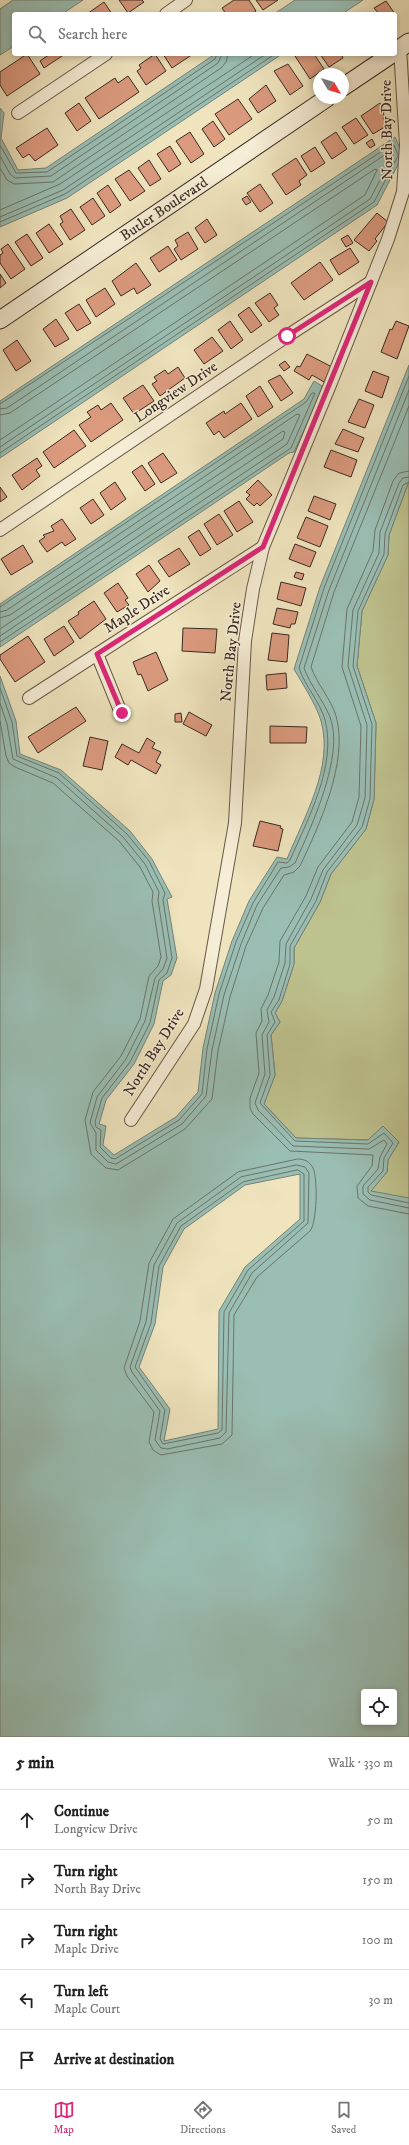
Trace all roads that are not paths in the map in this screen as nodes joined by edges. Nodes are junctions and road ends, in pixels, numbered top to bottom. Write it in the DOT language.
graph roads {
  1 [pos="186,0"];
  2 [pos="169,12"];
  3 [pos="399,49"];
  4 [pos="103,56"];
  5 [pos="389,56"];
  6 [pos="349,83"];
  7 [pos="318,104"];
  8 [pos="18,113"];
  9 [pos="371,282"];
  10 [pos="0,320"];
  11 [pos="0,530"];
  12 [pos="263,547"];
  13 [pos="97,654"];
  14 [pos="29,698"];
  15 [pos="122,713"];
  16 [pos="131,1120"];
  1 -- 2 [label="street"];
  3 -- 9 [label="street, North Bay Drive"];
  4 -- 8 [label="street"];
  5 -- 6 [label="street"];
  7 -- 10 [label="street, Butler Boulevard"];
  9 -- 11 [label="street, Longview Drive"];
  9 -- 12 [label="street, North Bay Drive"];
  12 -- 13 [label="street, Maple Drive"];
  12 -- 16 [label="street, North Bay Drive"];
  13 -- 14 [label="street, Maple Drive"];
  13 -- 15 [label="street"];
}
